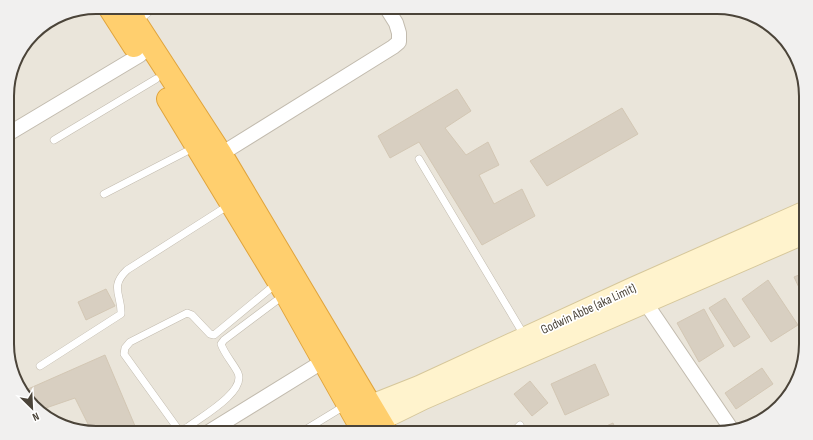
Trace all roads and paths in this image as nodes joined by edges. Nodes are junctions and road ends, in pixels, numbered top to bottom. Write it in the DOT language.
graph roads {
  1 [pos="114,14"];
  2 [pos="390,14"];
  3 [pos="132,15"];
  4 [pos="140,55"];
  5 [pos="156,79"];
  6 [pos="14,130"];
  7 [pos="54,140"];
  8 [pos="197,146"];
  9 [pos="221,154"];
  10 [pos="419,159"];
  11 [pos="104,194"];
  12 [pos="231,204"];
  13 [pos="799,214"];
  14 [pos="799,237"];
  15 [pos="282,288"];
  16 [pos="645,302"];
  17 [pos="526,337"];
  18 [pos="322,362"];
  19 [pos="40,366"];
  20 [pos="366,420"];
  21 [pos="728,425"];
  22 [pos="176,426"];
  23 [pos="189,426"];
  24 [pos="218,426"];
  25 [pos="336,426"];
  1 -- 4 [label="highway"];
  2 -- 9 [label="street"];
  3 -- 9 [label="highway"];
  4 -- 5 [label="highway"];
  4 -- 6 [label="street"];
  5 -- 7 [label="lane"];
  5 -- 8 [label="highway"];
  8 -- 11 [label="lane"];
  8 -- 12 [label="highway"];
  9 -- 20 [label="highway"];
  10 -- 17 [label="lane"];
  12 -- 15 [label="highway"];
  12 -- 19 [label="lane"];
  13 -- 17 [label="street, Godwin Abbe (aka Limit)"];
  14 -- 16 [label="street, Godwin Abbe (aka Limit)"];
  15 -- 18 [label="highway"];
  15 -- 22 [label="lane"];
  15 -- 23 [label="lane"];
  16 -- 20 [label="street, Godwin Abbe (aka Limit)"];
  16 -- 21 [label="street"];
  17 -- 20 [label="street, Godwin Abbe (aka Limit)"];
  18 -- 20 [label="highway"];
  18 -- 24 [label="street"];
  20 -- 25 [label="lane"];
}
